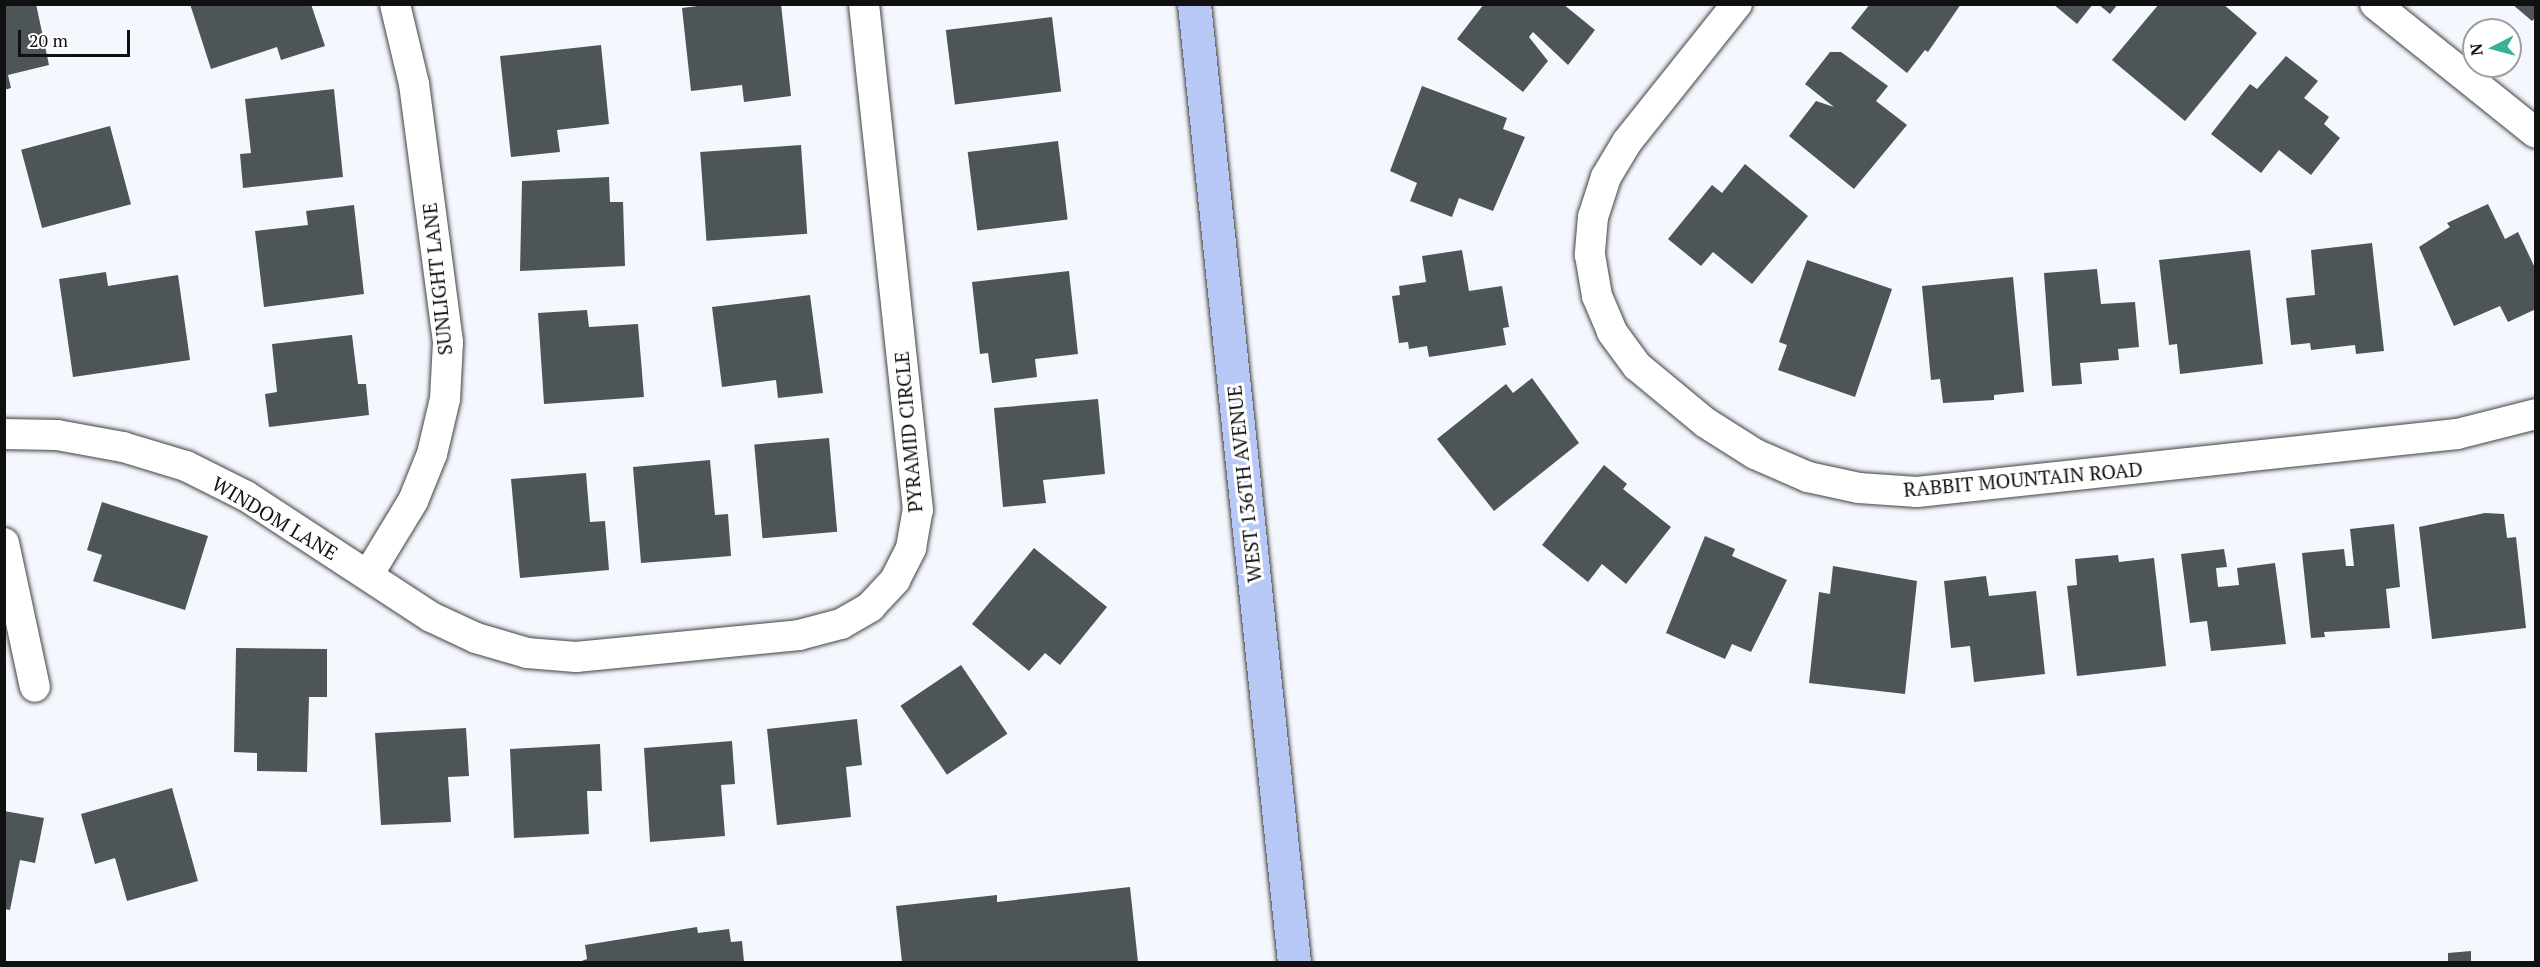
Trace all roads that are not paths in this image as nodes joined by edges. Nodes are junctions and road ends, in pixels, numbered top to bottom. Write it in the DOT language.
graph roads {
  1 [pos="395,4"];
  2 [pos="864,4"];
  3 [pos="1194,4"];
  4 [pos="1737,4"];
  5 [pos="2375,4"];
  6 [pos="2535,133"];
  7 [pos="2535,414"];
  8 [pos="4,434"];
  9 [pos="4,543"];
  10 [pos="368,574"];
  11 [pos="35,687"];
  12 [pos="1294,963"];
  1 -- 10 [label="street, SUNLIGHT LANE"];
  2 -- 10 [label="street, PYRAMID CIRCLE"];
  3 -- 12 [label="main road, WEST 136TH AVENUE"];
  4 -- 7 [label="street, RABBIT MOUNTAIN ROAD"];
  5 -- 6 [label="street"];
  8 -- 10 [label="street, WINDOM LANE"];
  9 -- 11 [label="street"];
}
